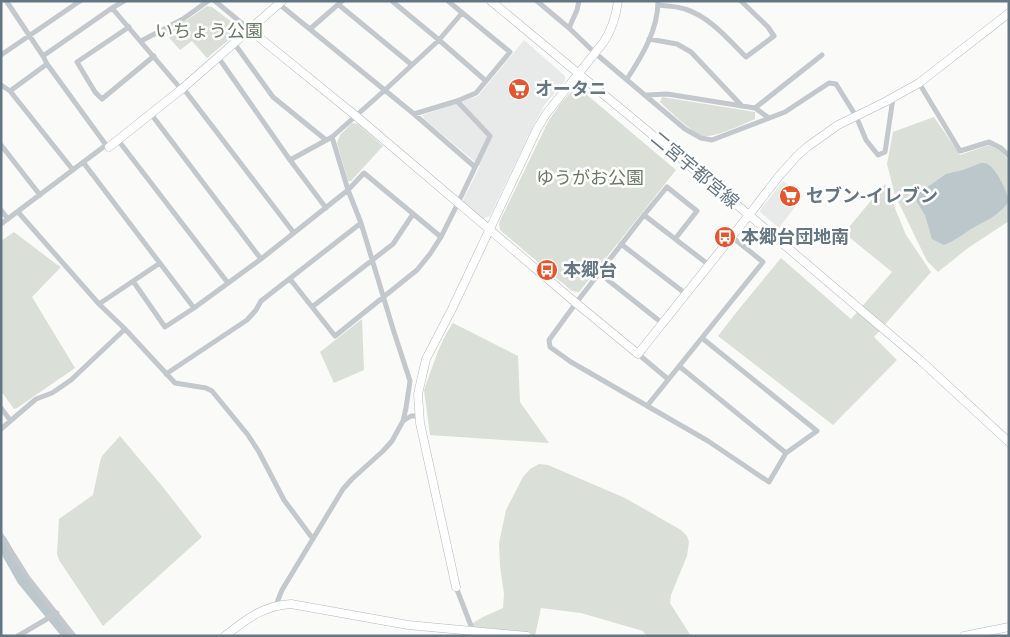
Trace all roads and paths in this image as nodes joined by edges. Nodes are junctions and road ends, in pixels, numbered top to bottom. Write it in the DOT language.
graph roads {
  1 [pos="80,1"];
  2 [pos="124,1"];
  3 [pos="208,1"];
  4 [pos="215,1"];
  5 [pos="392,1"];
  6 [pos="448,1"];
  7 [pos="491,1"];
  8 [pos="537,1"];
  9 [pos="579,1"];
  10 [pos="618,1"];
  11 [pos="740,1"];
  12 [pos="7,2"];
  13 [pos="281,2"];
  14 [pos="340,3"];
  15 [pos="658,3"];
  16 [pos="1,6"];
  17 [pos="112,8"];
  18 [pos="462,13"];
  19 [pos="1009,13"];
  20 [pos="128,27"];
  21 [pos="569,28"];
  22 [pos="310,29"];
  23 [pos="250,30"];
  24 [pos="30,36"];
  25 [pos="649,39"];
  26 [pos="439,40"];
  27 [pos="141,41"];
  28 [pos="234,43"];
  29 [pos="595,53"];
  30 [pos="1,55"];
  31 [pos="822,55"];
  32 [pos="44,56"];
  33 [pos="154,56"];
  34 [pos="218,57"];
  35 [pos="47,64"];
  36 [pos="412,65"];
  37 [pos="578,74"];
  38 [pos="627,79"];
  39 [pos="486,81"];
  40 [pos="919,83"];
  41 [pos="1,85"];
  42 [pos="182,89"];
  43 [pos="385,90"];
  44 [pos="10,91"];
  45 [pos="646,95"];
  46 [pos="892,98"];
  47 [pos="457,101"];
  48 [pos="742,106"];
  49 [pos="755,108"];
  50 [pos="151,114"];
  51 [pos="414,114"];
  52 [pos="356,116"];
  53 [pos="856,116"];
  54 [pos="769,118"];
  55 [pos="332,137"];
  56 [pos="118,140"];
  57 [pos="326,140"];
  58 [pos="1,145"];
  59 [pos="108,146"];
  60 [pos="1009,156"];
  61 [pos="290,160"];
  62 [pos="83,162"];
  63 [pos="475,167"];
  64 [pos="73,170"];
  65 [pos="348,190"];
  66 [pos="40,195"];
  67 [pos="458,203"];
  68 [pos="326,208"];
  69 [pos="1,210"];
  70 [pos="18,212"];
  71 [pos="413,214"];
  72 [pos="644,215"];
  73 [pos="749,215"];
  74 [pos="8,219"];
  75 [pos="361,223"];
  76 [pos="1,224"];
  77 [pos="489,229"];
  78 [pos="294,233"];
  79 [pos="441,237"];
  80 [pos="732,237"];
  81 [pos="675,239"];
  82 [pos="621,244"];
  83 [pos="261,258"];
  84 [pos="372,261"];
  85 [pos="160,263"];
  86 [pos="709,265"];
  87 [pos="599,273"];
  88 [pos="290,279"];
  89 [pos="133,281"];
  90 [pos="228,283"];
  91 [pos="686,294"];
  92 [pos="383,298"];
  93 [pos="576,303"];
  94 [pos="99,304"];
  95 [pos="312,307"];
  96 [pos="194,308"];
  97 [pos="662,323"];
  98 [pos="125,329"];
  99 [pos="702,338"];
  100 [pos="638,354"];
  101 [pos="679,366"];
  102 [pos="166,374"];
  103 [pos="668,378"];
  104 [pos="647,406"];
  105 [pos="1,408"];
  106 [pos="419,416"];
  107 [pos="10,420"];
  108 [pos="403,421"];
  109 [pos="1,429"];
  110 [pos="1009,442"];
  111 [pos="786,453"];
  112 [pos="1,535"];
  113 [pos="313,539"];
  114 [pos="456,587"];
  115 [pos="276,605"];
  116 [pos="57,613"];
  117 [pos="1009,627"];
  118 [pos="473,630"];
  119 [pos="494,634"];
  120 [pos="18,636"];
  121 [pos="74,636"];
  122 [pos="225,636"];
  123 [pos="527,636"];
  124 [pos="964,636"];
  1 -- 24 [label="street"];
  2 -- 17 [label="street"];
  3 -- 27 [label="street"];
  4 -- 23 [label="street"];
  5 -- 26 [label="street"];
  6 -- 18 [label="street"];
  7 -- 37 [label="street, 二宮宇都宮線"];
  8 -- 21 [label="street"];
  9 -- 21 [label="street"];
  10 -- 29 [label="street"];
  11 -- 15 [label="street"];
  12 -- 16 [label="street"];
  12 -- 24 [label="street"];
  13 -- 22 [label="street"];
  13 -- 23 [label="street"];
  14 -- 22 [label="street"];
  14 -- 36 [label="street"];
  15 -- 25 [label="street"];
  17 -- 20 [label="street"];
  17 -- 32 [label="street"];
  18 -- 26 [label="street"];
  18 -- 39 [label="street"];
  19 -- 40 [label="street"];
  20 -- 27 [label="street"];
  20 -- 33 [label="street"];
  21 -- 29 [label="street"];
  22 -- 43 [label="street"];
  23 -- 28 [label="street"];
  23 -- 52 [label="street"];
  24 -- 30 [label="street"];
  24 -- 32 [label="street"];
  25 -- 38 [label="street"];
  25 -- 48 [label="street"];
  26 -- 36 [label="street"];
  26 -- 39 [label="street"];
  27 -- 33 [label="street"];
  28 -- 34 [label="street"];
  28 -- 57 [label="street"];
  29 -- 37 [label="street"];
  29 -- 38 [label="street"];
  31 -- 49 [label="street"];
  32 -- 35 [label="street"];
  33 -- 42 [label="street"];
  34 -- 42 [label="street"];
  34 -- 61 [label="street"];
  35 -- 44 [label="street"];
  35 -- 59 [label="street"];
  36 -- 43 [label="street"];
  37 -- 73 [label="street, 二宮宇都宮線"];
  37 -- 77 [label="street"];
  38 -- 45 [label="street"];
  39 -- 47 [label="street"];
  40 -- 46 [label="street"];
  40 -- 60 [label="street"];
  41 -- 44 [label="street"];
  42 -- 50 [label="street"];
  42 -- 78 [label="street"];
  43 -- 51 [label="street"];
  43 -- 52 [label="street"];
  44 -- 64 [label="street"];
  45 -- 48 [label="street"];
  45 -- 54 [label="street"];
  46 -- 53 [label="street"];
  46 -- 53 [label="street"];
  47 -- 51 [label="street"];
  47 -- 63 [label="street"];
  48 -- 49 [label="street"];
  49 -- 54 [label="street"];
  50 -- 56 [label="street"];
  50 -- 83 [label="street"];
  51 -- 63 [label="street"];
  52 -- 55 [label="street"];
  52 -- 67 [label="street"];
  53 -- 54 [label="street"];
  53 -- 73 [label="street"];
  55 -- 57 [label="street"];
  55 -- 65 [label="street"];
  56 -- 59 [label="street"];
  56 -- 90 [label="street"];
  57 -- 61 [label="street"];
  58 -- 66 [label="street"];
  59 -- 62 [label="street"];
  61 -- 68 [label="street"];
  62 -- 64 [label="street"];
  62 -- 85 [label="street"];
  63 -- 67 [label="street"];
  64 -- 66 [label="street"];
  65 -- 68 [label="street"];
  65 -- 71 [label="street"];
  65 -- 75 [label="street"];
  66 -- 70 [label="street"];
  67 -- 77 [label="street"];
  67 -- 79 [label="street"];
  68 -- 78 [label="street"];
  69 -- 74 [label="street"];
  70 -- 74 [label="street"];
  70 -- 94 [label="street"];
  71 -- 79 [label="street"];
  71 -- 84 [label="street"];
  72 -- 81 [label="street"];
  72 -- 81 [label="street"];
  72 -- 82 [label="street"];
  73 -- 80 [label="street"];
  73 -- 110 [label="street, 二宮宇都宮線"];
  74 -- 76 [label="street"];
  75 -- 84 [label="street"];
  75 -- 88 [label="street"];
  77 -- 93 [label="street"];
  77 -- 106 [label="street"];
  78 -- 83 [label="street"];
  79 -- 92 [label="street"];
  80 -- 86 [label="street"];
  80 -- 99 [label="street"];
  81 -- 86 [label="street"];
  82 -- 87 [label="street"];
  82 -- 91 [label="street"];
  83 -- 90 [label="street"];
  84 -- 92 [label="street"];
  84 -- 95 [label="street"];
  85 -- 89 [label="street"];
  85 -- 96 [label="street"];
  86 -- 91 [label="street"];
  87 -- 93 [label="street"];
  87 -- 97 [label="street"];
  88 -- 95 [label="street"];
  88 -- 102 [label="street"];
  89 -- 94 [label="street"];
  89 -- 96 [label="street"];
  90 -- 96 [label="street"];
  91 -- 97 [label="street"];
  92 -- 95 [label="street"];
  92 -- 108 [label="street"];
  93 -- 100 [label="street"];
  93 -- 104 [label="street"];
  94 -- 98 [label="street"];
  97 -- 100 [label="street"];
  98 -- 102 [label="street"];
  98 -- 107 [label="street"];
  99 -- 101 [label="street"];
  99 -- 111 [label="street"];
  100 -- 103 [label="street"];
  101 -- 103 [label="street"];
  101 -- 111 [label="street"];
  102 -- 113 [label="street"];
  103 -- 104 [label="street"];
  104 -- 111 [label="street"];
  105 -- 107 [label="street"];
  106 -- 108 [label="street"];
  106 -- 114 [label="street"];
  107 -- 109 [label="street"];
  108 -- 113 [label="street"];
  112 -- 116 [label="street"];
  113 -- 115 [label="street"];
  114 -- 118 [label="street"];
  115 -- 118 [label="street"];
  115 -- 122 [label="street"];
  116 -- 120 [label="street"];
  116 -- 121 [label="street"];
  117 -- 124 [label="street"];
  118 -- 119 [label="street"];
  119 -- 123 [label="street"];
}
